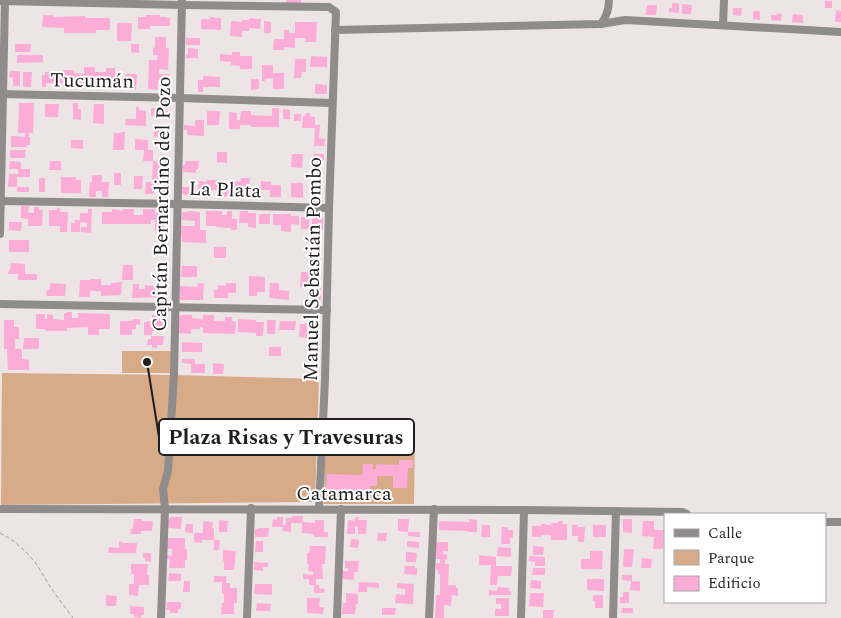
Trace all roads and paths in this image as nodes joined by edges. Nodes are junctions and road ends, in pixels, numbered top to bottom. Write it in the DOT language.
graph roads {
  1 [pos="609,0"];
  2 [pos="724,0"];
  3 [pos="3,1"];
  4 [pos="182,3"];
  5 [pos="601,24"];
  6 [pos="723,25"];
  7 [pos="335,30"];
  8 [pos="841,32"];
  9 [pos="1,94"];
  10 [pos="180,98"];
  11 [pos="332,103"];
  12 [pos="0,201"];
  13 [pos="178,204"];
  14 [pos="329,208"];
  15 [pos="0,234"];
  16 [pos="0,304"];
  17 [pos="175,307"];
  18 [pos="327,310"];
  19 [pos="251,508"];
  20 [pos="0,509"];
  21 [pos="165,509"];
  22 [pos="319,509"];
  23 [pos="341,509"];
  24 [pos="434,510"];
  25 [pos="524,510"];
  26 [pos="616,511"];
  27 [pos="685,513"];
  28 [pos="826,522"];
  29 [pos="841,522"];
  30 [pos="0,533"];
  31 [pos="73,618"];
  32 [pos="161,618"];
  33 [pos="247,618"];
  34 [pos="337,618"];
  35 [pos="430,618"];
  36 [pos="521,618"];
  37 [pos="613,618"];
  1 -- 5 [label="street"];
  2 -- 6 [label="street"];
  3 -- 4 [label="street"];
  3 -- 9 [label="street"];
  4 -- 7 [label="street, Manuel Sebastián Pombo"];
  4 -- 10 [label="street, Capitán Bernardino del Pozo"];
  5 -- 6 [label="street"];
  5 -- 7 [label="street"];
  6 -- 8 [label="street"];
  7 -- 11 [label="street, Manuel Sebastián Pombo"];
  9 -- 10 [label="street, Tucumán"];
  9 -- 12 [label="street"];
  10 -- 11 [label="street, Tucumán"];
  10 -- 13 [label="street, Capitán Bernardino del Pozo"];
  11 -- 14 [label="street, Manuel Sebastián Pombo"];
  12 -- 13 [label="street, La Plata"];
  12 -- 15 [label="street"];
  13 -- 14 [label="street, La Plata"];
  13 -- 17 [label="street, Capitán Bernardino del Pozo"];
  14 -- 18 [label="street, Manuel Sebastián Pombo"];
  16 -- 17 [label="street"];
  17 -- 18 [label="street"];
  17 -- 21 [label="street, Capitán Bernardino del Pozo"];
  18 -- 22 [label="street, Manuel Sebastián Pombo"];
  19 -- 21 [label="street, Catamarca"];
  19 -- 22 [label="street, Catamarca"];
  19 -- 33 [label="street"];
  20 -- 21 [label="street, Catamarca"];
  21 -- 32 [label="street, Capitán Bernardino del Pozo"];
  22 -- 23 [label="street, Catamarca"];
  23 -- 24 [label="street, Catamarca"];
  23 -- 34 [label="street"];
  24 -- 25 [label="street, Catamarca"];
  24 -- 35 [label="street"];
  25 -- 26 [label="street, Catamarca"];
  25 -- 36 [label="street"];
  26 -- 27 [label="street, Catamarca"];
  26 -- 37 [label="street"];
  28 -- 29 [label="street"];
  30 -- 31 [label="path"];
}
